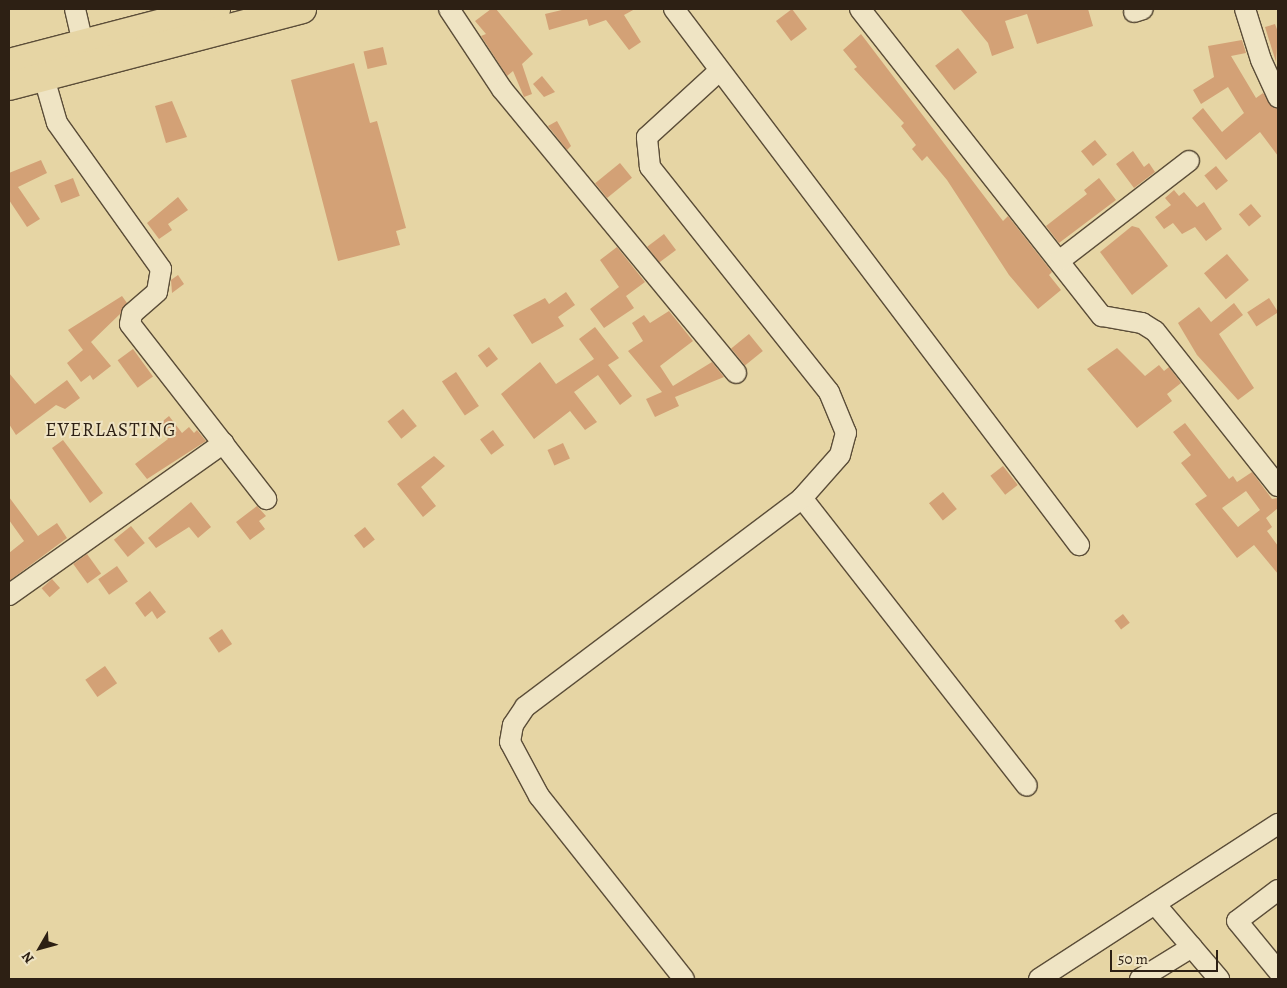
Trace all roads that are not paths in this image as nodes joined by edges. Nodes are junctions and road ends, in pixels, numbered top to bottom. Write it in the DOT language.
graph roads {
  1 [pos="75,9"];
  2 [pos="216,9"];
  3 [pos="302,9"];
  4 [pos="449,9"];
  5 [pos="674,9"];
  6 [pos="860,9"];
  7 [pos="1246,9"];
  8 [pos="156,16"];
  9 [pos="83,44"];
  10 [pos="9,63"];
  11 [pos="40,66"];
  12 [pos="719,71"];
  13 [pos="9,86"];
  14 [pos="1278,97"];
  15 [pos="1189,161"];
  16 [pos="1059,260"];
  17 [pos="736,373"];
  18 [pos="224,443"];
  19 [pos="1278,486"];
  20 [pos="802,498"];
  21 [pos="266,499"];
  22 [pos="1079,545"];
  23 [pos="9,595"];
  24 [pos="1027,786"];
  25 [pos="1278,824"];
  26 [pos="1278,890"];
  27 [pos="1155,904"];
  28 [pos="1192,947"];
  29 [pos="1278,971"];
  30 [pos="684,979"];
  31 [pos="1039,979"];
  32 [pos="1140,979"];
  33 [pos="1219,979"];
  1 -- 9 [label="street"];
  2 -- 8 [label="highway"];
  3 -- 11 [label="highway"];
  4 -- 17 [label="street"];
  5 -- 12 [label="street"];
  6 -- 16 [label="street"];
  7 -- 14 [label="street"];
  8 -- 9 [label="highway"];
  9 -- 11 [label="highway"];
  10 -- 11 [label="highway"];
  11 -- 13 [label="highway"];
  11 -- 18 [label="street"];
  12 -- 20 [label="street"];
  12 -- 22 [label="street"];
  15 -- 16 [label="street"];
  16 -- 19 [label="street"];
  18 -- 21 [label="street"];
  18 -- 23 [label="street"];
  20 -- 24 [label="street"];
  20 -- 30 [label="street"];
  25 -- 27 [label="street"];
  26 -- 29 [label="street"];
  27 -- 28 [label="street"];
  27 -- 31 [label="street"];
  28 -- 32 [label="street"];
  28 -- 33 [label="street"];
}
